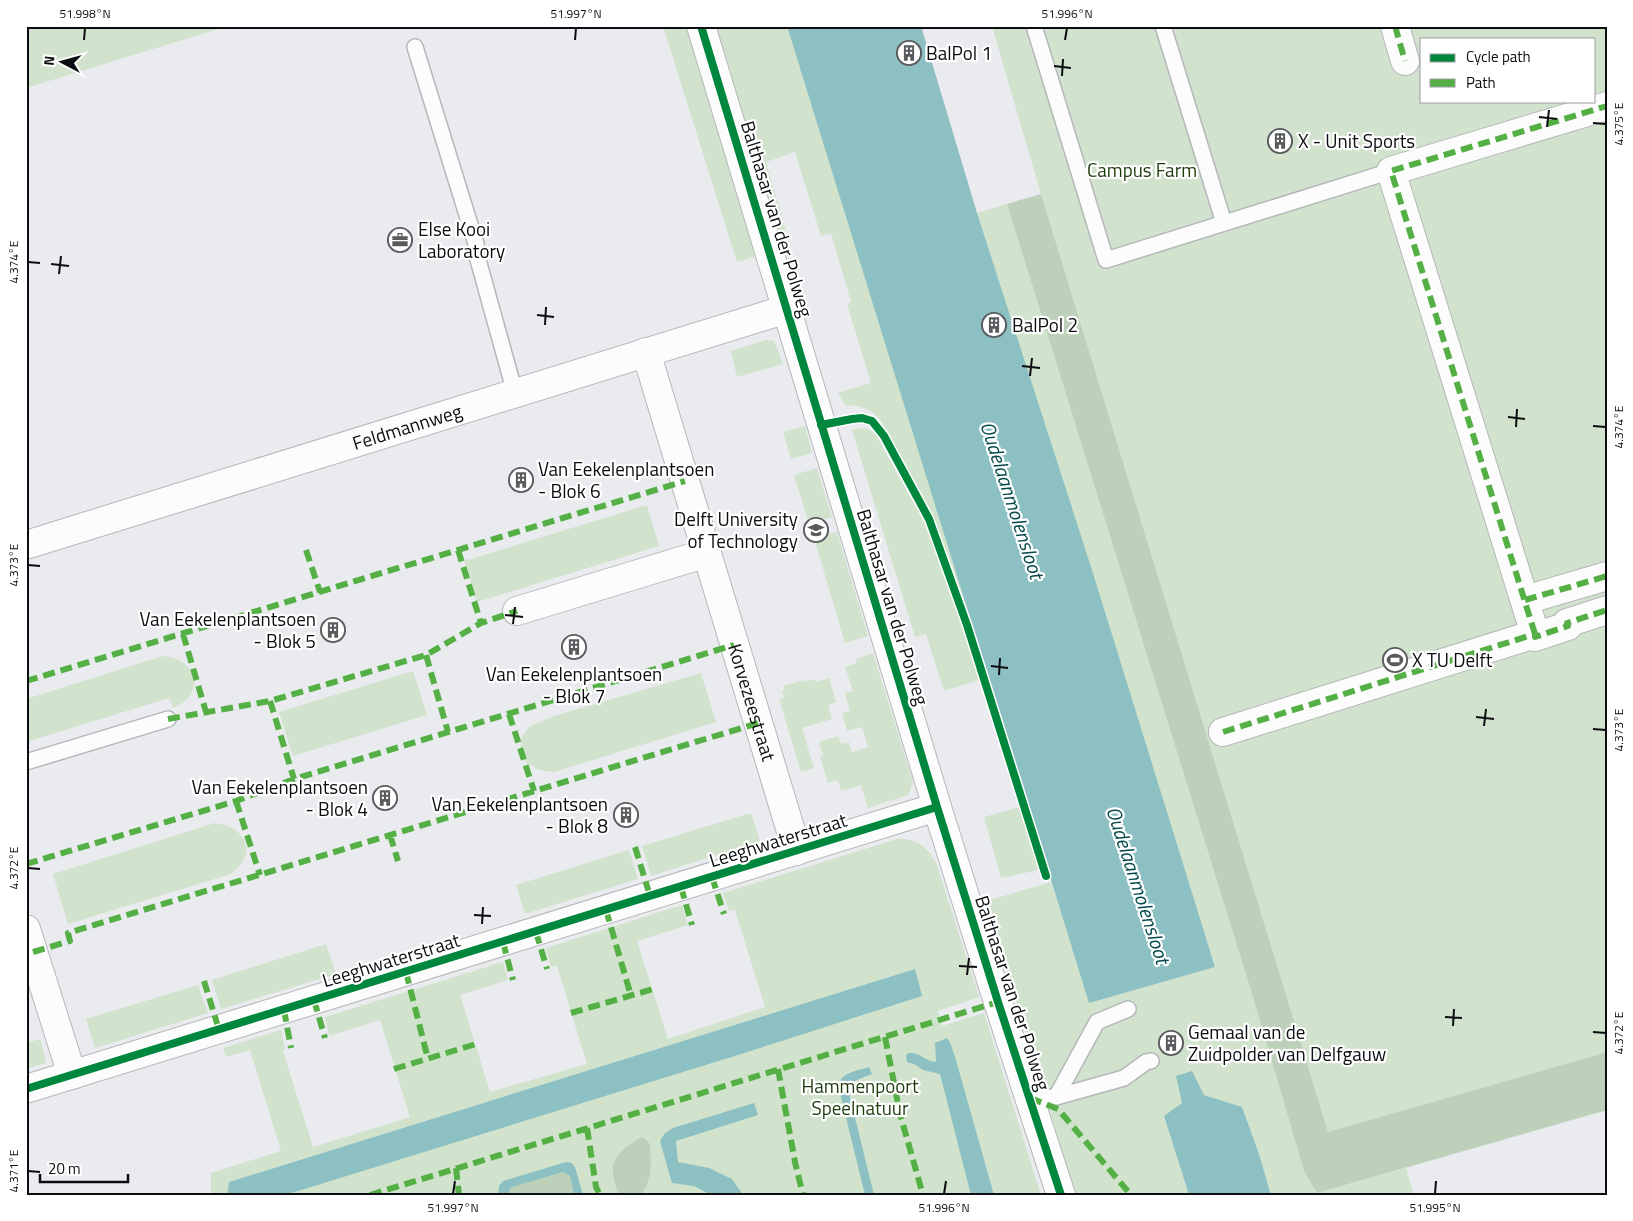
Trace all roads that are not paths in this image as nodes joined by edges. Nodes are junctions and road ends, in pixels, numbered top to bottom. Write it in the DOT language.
graph roads {
  1 [pos="701,26"];
  2 [pos="1034,26"];
  3 [pos="1163,26"];
  4 [pos="1395,26"];
  5 [pos="415,47"];
  6 [pos="1405,61"];
  7 [pos="1607,106"];
  8 [pos="1391,171"];
  9 [pos="1224,223"];
  10 [pos="787,309"];
  11 [pos="646,352"];
  12 [pos="515,393"];
  13 [pos="26,545"];
  14 [pos="707,553"];
  15 [pos="1607,576"];
  16 [pos="1525,600"];
  17 [pos="1607,610"];
  18 [pos="518,611"];
  19 [pos="1535,634"];
  20 [pos="168,719"];
  21 [pos="1223,732"];
  22 [pos="26,762"];
  23 [pos="937,808"];
  24 [pos="797,851"];
  25 [pos="26,929"];
  26 [pos="1128,1009"];
  27 [pos="1151,1060"];
  28 [pos="72,1075"];
  29 [pos="26,1090"];
  30 [pos="1043,1098"];
  31 [pos="1061,1195"];
  1 -- 10 [label="street, Balthasar van der Polweg"];
  2 -- 9 [label="lane"];
  3 -- 9 [label="lane"];
  4 -- 6 [label="street"];
  5 -- 12 [label="lane"];
  7 -- 8 [label="street"];
  8 -- 9 [label="lane"];
  8 -- 16 [label="street"];
  10 -- 11 [label="street, Feldmannweg"];
  10 -- 23 [label="street, Balthasar van der Polweg"];
  11 -- 12 [label="street, Feldmannweg"];
  11 -- 14 [label="street, Korvezeestraat"];
  12 -- 13 [label="street, Feldmannweg"];
  14 -- 18 [label="street"];
  14 -- 24 [label="street, Korvezeestraat"];
  15 -- 16 [label="street"];
  16 -- 19 [label="street"];
  17 -- 19 [label="street"];
  19 -- 21 [label="street"];
  20 -- 22 [label="lane"];
  23 -- 24 [label="street, Leeghwaterstraat"];
  23 -- 30 [label="street, Balthasar van der Polweg"];
  24 -- 28 [label="street, Leeghwaterstraat"];
  25 -- 28 [label="street"];
  26 -- 30 [label="lane"];
  27 -- 30 [label="lane"];
  28 -- 29 [label="street, Leeghwaterstraat"];
  30 -- 31 [label="street, Balthasar van der Polweg"];
}
